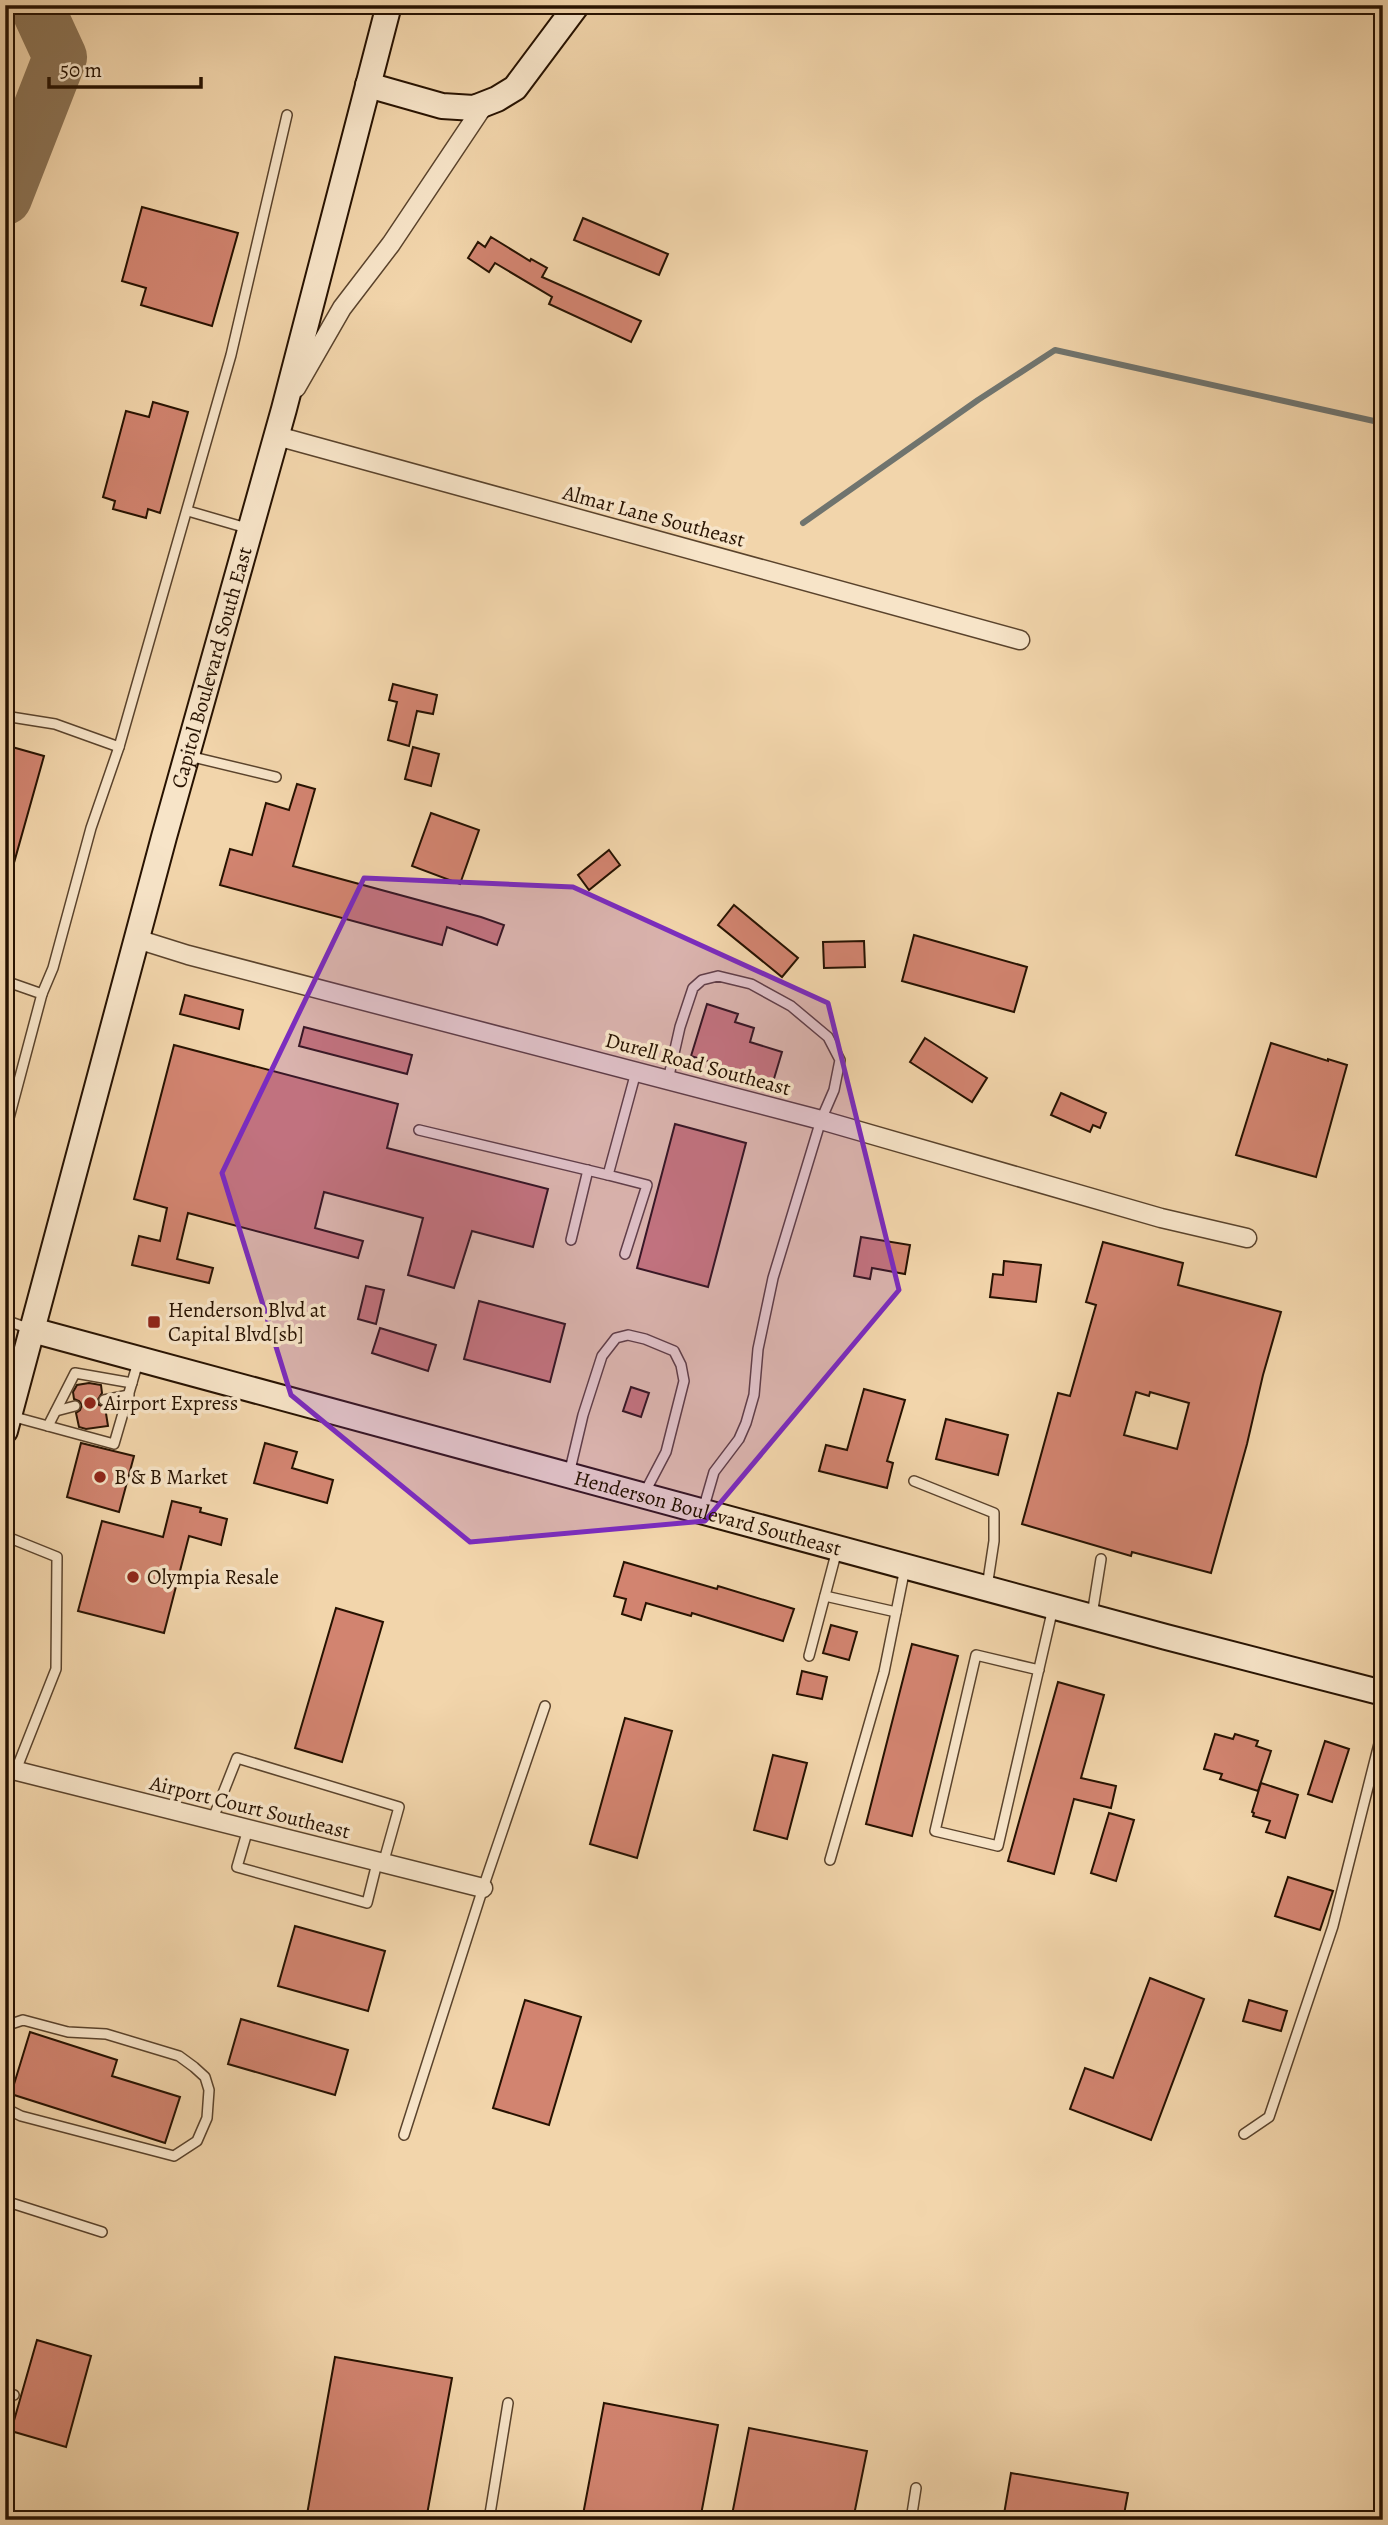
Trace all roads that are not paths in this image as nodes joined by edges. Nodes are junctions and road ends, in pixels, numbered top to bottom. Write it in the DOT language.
graph roads {
  1 [pos="389,5"];
  2 [pos="576,5"];
  3 [pos="368,85"];
  4 [pos="486,102"];
  5 [pos="288,115"];
  6 [pos="284,409"];
  7 [pos="277,436"];
  8 [pos="188,511"];
  9 [pos="250,530"];
  10 [pos="1020,640"];
  11 [pos="11,717"];
  12 [pos="120,747"];
  13 [pos="187,755"];
  14 [pos="276,776"];
  15 [pos="137,939"];
  16 [pos="5,981"];
  17 [pos="42,994"];
  18 [pos="636,1072"];
  19 [pos="668,1080"];
  20 [pos="821,1120"];
  21 [pos="419,1130"];
  22 [pos="5,1133"];
  23 [pos="588,1170"];
  24 [pos="608,1175"];
  25 [pos="1247,1238"];
  26 [pos="571,1240"];
  27 [pos="625,1254"];
  28 [pos="5,1320"];
  29 [pos="32,1330"];
  30 [pos="139,1359"];
  31 [pos="132,1383"];
  32 [pos="128,1395"];
  33 [pos="104,1400"];
  34 [pos="75,1406"];
  35 [pos="55,1411"];
  36 [pos="7,1424"];
  37 [pos="48,1426"];
  38 [pos="568,1475"];
  39 [pos="914,1481"];
  40 [pos="643,1494"];
  41 [pos="703,1512"];
  42 [pos="5,1536"];
  43 [pos="838,1548"];
  44 [pos="1101,1559"];
  45 [pos="906,1567"];
  46 [pos="986,1588"];
  47 [pos="825,1596"];
  48 [pos="1053,1606"];
  49 [pos="896,1612"];
  50 [pos="1092,1617"];
  51 [pos="809,1656"];
  52 [pos="1038,1670"];
  53 [pos="1383,1693"];
  54 [pos="545,1706"];
  55 [pos="1383,1728"];
  56 [pos="10,1769"];
  57 [pos="212,1821"];
  58 [pos="248,1829"];
  59 [pos="830,1860"];
  60 [pos="380,1863"];
  61 [pos="483,1888"];
  62 [pos="5,2026"];
  63 [pos="5,2108"];
  64 [pos="1244,2134"];
  65 [pos="404,2135"];
  66 [pos="5,2201"];
  67 [pos="102,2232"];
  68 [pos="508,2403"];
  69 [pos="916,2488"];
  70 [pos="489,2520"];
  71 [pos="911,2520"];
  1 -- 3 [label="street, Capitol Boulevard South East"];
  2 -- 4 [label="street"];
  3 -- 4 [label="street"];
  3 -- 6 [label="street, Capitol Boulevard South East"];
  4 -- 6 [label="street"];
  5 -- 8 [label="lane"];
  6 -- 7 [label="street, Capitol Boulevard South East"];
  7 -- 9 [label="street, Capitol Boulevard South East"];
  7 -- 10 [label="street, Almar Lane Southeast"];
  8 -- 9 [label="lane"];
  8 -- 12 [label="lane"];
  9 -- 13 [label="street, Capitol Boulevard South East"];
  11 -- 12 [label="lane"];
  12 -- 17 [label="lane"];
  13 -- 14 [label="lane"];
  13 -- 15 [label="street, Capitol Boulevard South East"];
  15 -- 18 [label="street, Durell Road Southeast"];
  15 -- 29 [label="street, Capitol Boulevard South East"];
  16 -- 17 [label="lane"];
  17 -- 22 [label="lane"];
  18 -- 19 [label="street, Durell Road Southeast"];
  18 -- 24 [label="lane"];
  19 -- 20 [label="street, Durell Road Southeast"];
  19 -- 20 [label="lane"];
  20 -- 25 [label="street, Durell Road Southeast"];
  20 -- 41 [label="lane"];
  21 -- 23 [label="lane"];
  23 -- 24 [label="lane"];
  23 -- 26 [label="lane"];
  24 -- 27 [label="lane"];
  28 -- 29 [label="lane"];
  29 -- 30 [label="street, Henderson Boulevard Southeast"];
  29 -- 36 [label="street, Capitol Boulevard South East"];
  30 -- 31 [label="lane"];
  30 -- 38 [label="street, Henderson Boulevard Southeast"];
  31 -- 32 [label="lane"];
  31 -- 35 [label="lane"];
  32 -- 33 [label="lane"];
  32 -- 37 [label="lane"];
  34 -- 35 [label="lane"];
  35 -- 37 [label="lane"];
  36 -- 37 [label="lane"];
  38 -- 40 [label="street, Henderson Boulevard Southeast"];
  38 -- 40 [label="lane"];
  39 -- 46 [label="lane"];
  40 -- 41 [label="street, Henderson Boulevard Southeast"];
  41 -- 43 [label="street, Henderson Boulevard Southeast"];
  42 -- 56 [label="lane"];
  43 -- 45 [label="street, Henderson Boulevard Southeast"];
  43 -- 47 [label="lane"];
  44 -- 50 [label="lane"];
  45 -- 46 [label="street, Henderson Boulevard Southeast"];
  45 -- 49 [label="lane"];
  46 -- 48 [label="street, Henderson Boulevard Southeast"];
  47 -- 49 [label="lane"];
  47 -- 51 [label="lane"];
  48 -- 50 [label="street, Henderson Boulevard Southeast"];
  48 -- 52 [label="lane"];
  49 -- 59 [label="lane"];
  50 -- 53 [label="street, Henderson Boulevard Southeast"];
  52 -- 52 [label="lane"];
  54 -- 61 [label="lane"];
  55 -- 64 [label="lane"];
  56 -- 57 [label="street, Airport Court Southeast"];
  57 -- 58 [label="street, Airport Court Southeast"];
  57 -- 60 [label="lane"];
  58 -- 60 [label="street, Airport Court Southeast"];
  58 -- 60 [label="lane"];
  60 -- 61 [label="street, Airport Court Southeast"];
  61 -- 65 [label="lane"];
  62 -- 63 [label="lane"];
  66 -- 67 [label="lane"];
  68 -- 70 [label="lane"];
  69 -- 71 [label="lane"];
}
